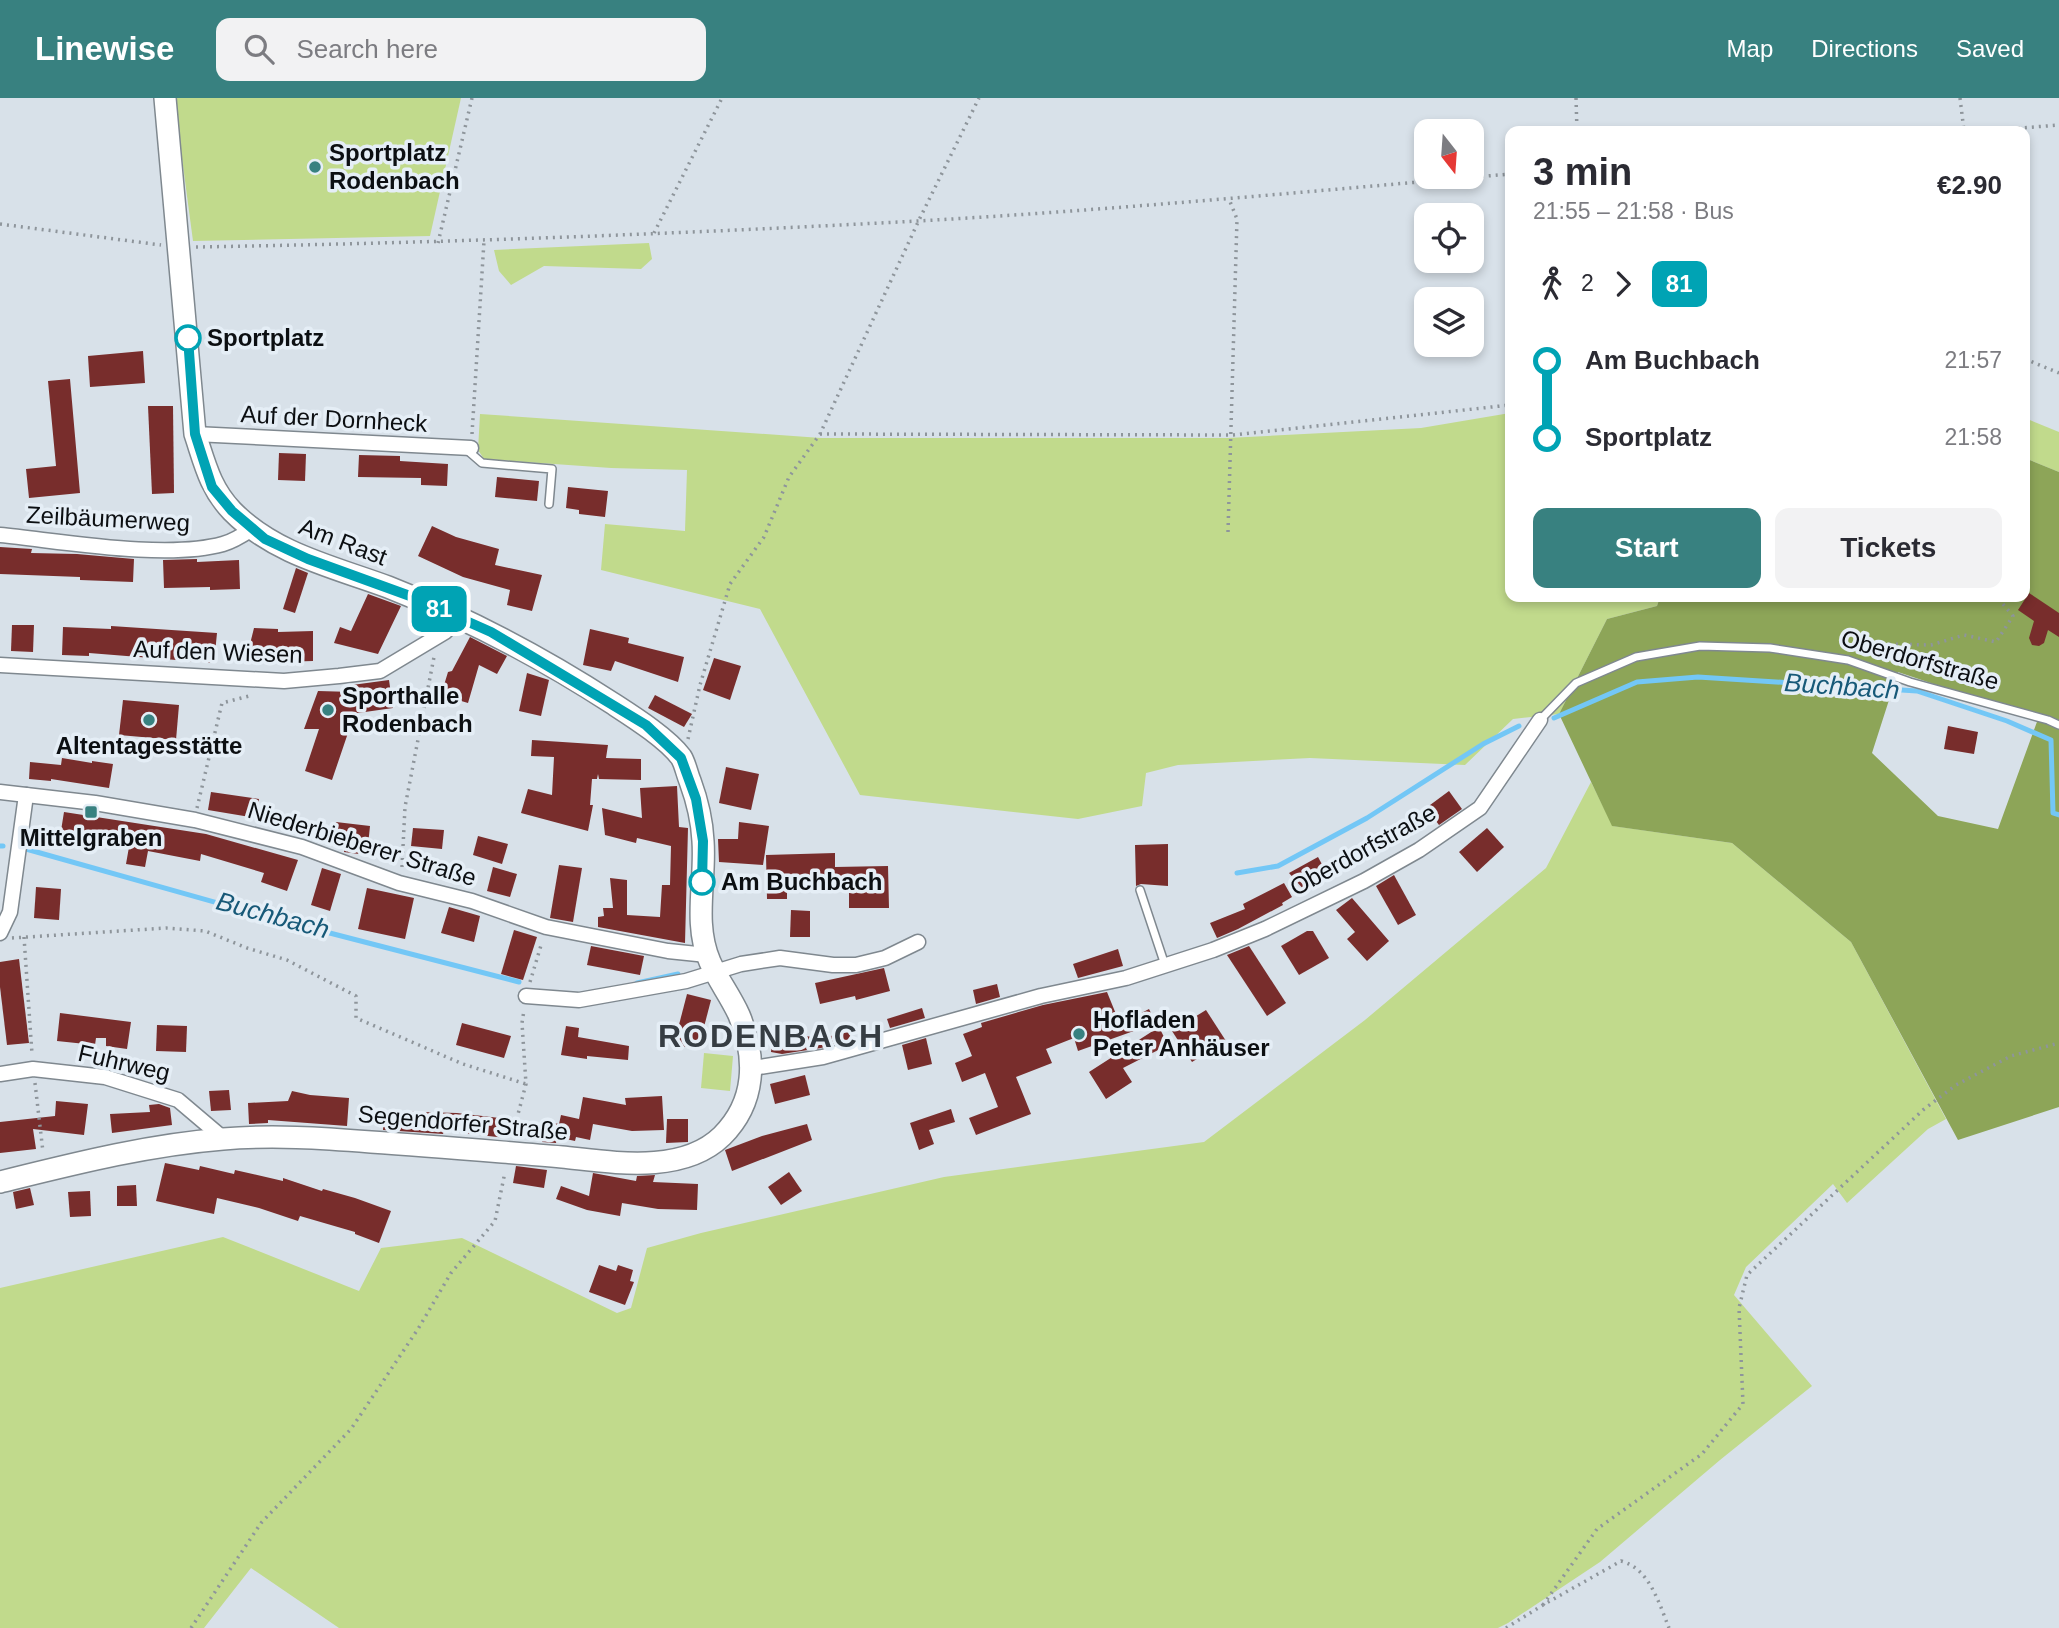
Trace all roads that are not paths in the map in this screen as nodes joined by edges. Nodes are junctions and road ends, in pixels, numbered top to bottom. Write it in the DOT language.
graph roads {
  1 [pos="165,98"];
  2 [pos="195,434"];
  3 [pos="468,448"];
  4 [pos="549,504"];
  5 [pos="252,529"];
  6 [pos="0,535"];
  7 [pos="459,618"];
  8 [pos="0,665"];
  9 [pos="1540,720"];
  10 [pos="2059,725"];
  11 [pos="0,792"];
  12 [pos="26,795"];
  13 [pos="1140,890"];
  14 [pos="1,933"];
  15 [pos="918,942"];
  16 [pos="711,964"];
  17 [pos="1165,966"];
  18 [pos="526,996"];
  19 [pos="753,1068"];
  20 [pos="0,1074"];
  21 [pos="224,1139"];
  22 [pos="0,1182"];
  1 -- 2 [label="street, Am Rast"];
  2 -- 3 [label="street, Auf der Dornheck"];
  2 -- 5 [label="street, Am Rast"];
  3 -- 4 [label="lane"];
  5 -- 6 [label="street, Zeilbäumerweg"];
  5 -- 7 [label="street, Am Rast"];
  7 -- 8 [label="street, Auf den Wiesen"];
  7 -- 16 [label="street, Am Rast"];
  9 -- 10 [label="lane, Oberdorfstraße"];
  9 -- 17 [label="street, Oberdorfstraße"];
  11 -- 12 [label="street, Niederbieberer Straße"];
  12 -- 14 [label="street"];
  12 -- 16 [label="street, Niederbieberer Straße"];
  13 -- 17 [label="lane"];
  15 -- 16 [label="street"];
  16 -- 18 [label="street"];
  16 -- 19 [label="street, Segendorfer Straße"];
  17 -- 19 [label="street, Oberdorfstraße"];
  19 -- 21 [label="street, Segendorfer Straße"];
  20 -- 21 [label="street, Fuhrweg"];
  21 -- 22 [label="street, Segendorfer Straße"];
}
